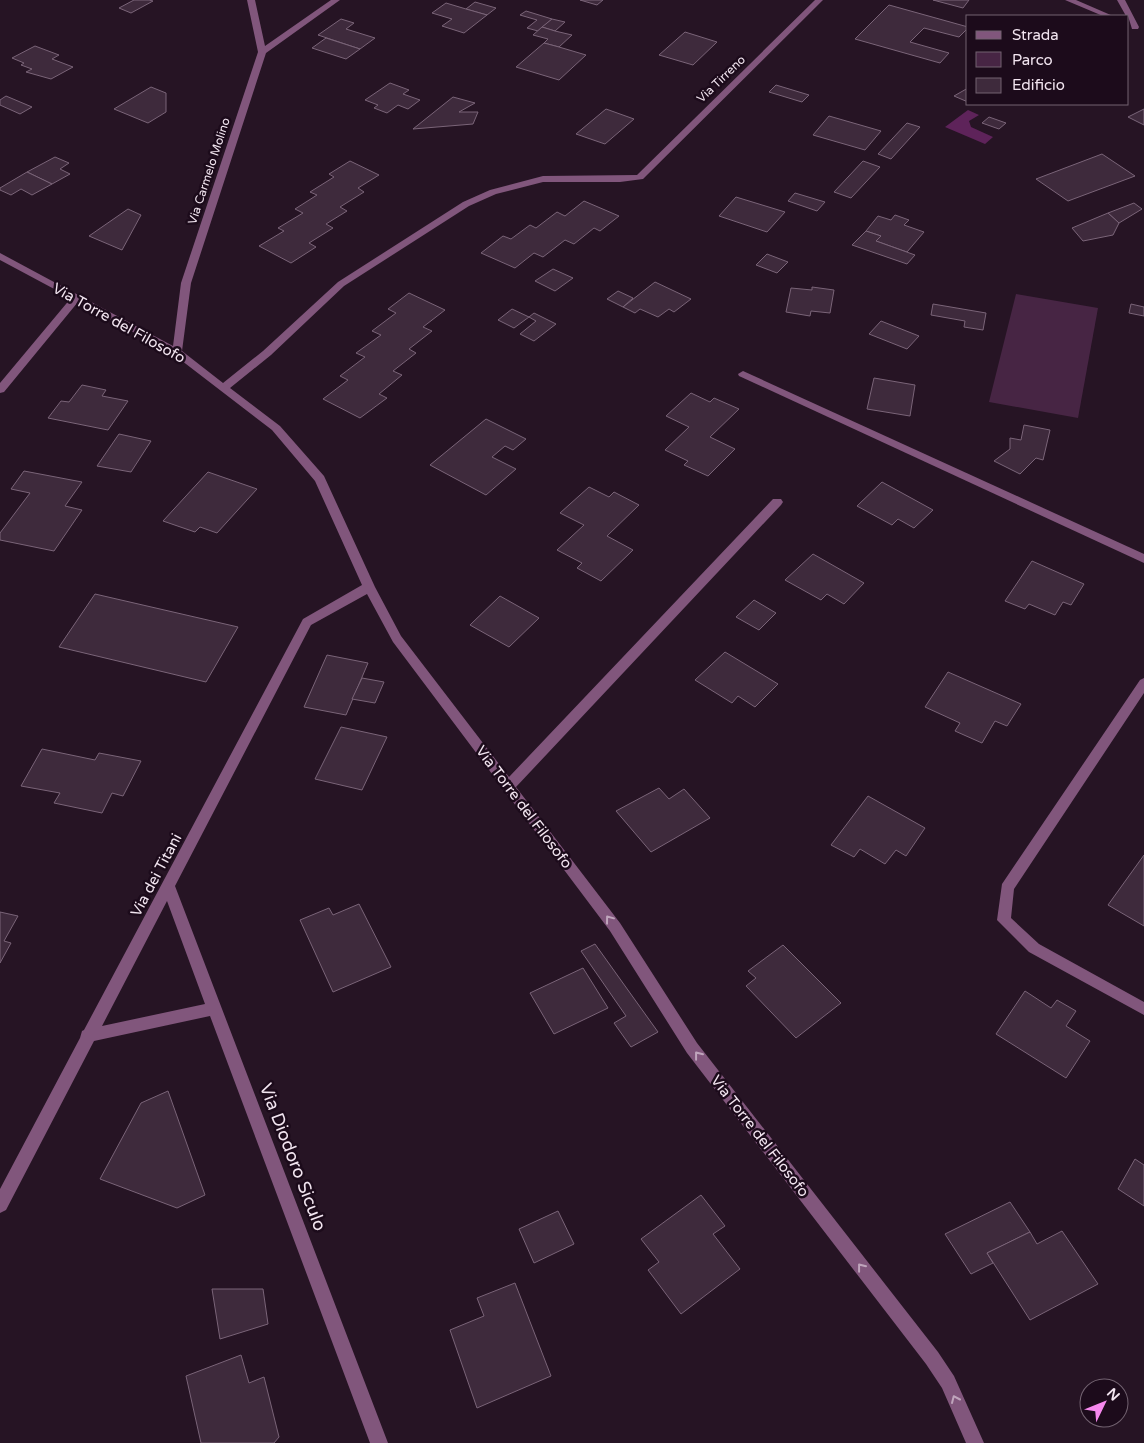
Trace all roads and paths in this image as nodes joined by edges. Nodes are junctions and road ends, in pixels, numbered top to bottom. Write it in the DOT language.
graph roads {
  1 [pos="251,0"];
  2 [pos="336,0"];
  3 [pos="819,0"];
  4 [pos="1069,0"];
  5 [pos="1121,0"];
  6 [pos="1106,15"];
  7 [pos="1127,15"];
  8 [pos="1131,25"];
  9 [pos="1144,30"];
  10 [pos="262,52"];
  11 [pos="0,256"];
  12 [pos="76,298"];
  13 [pos="177,352"];
  14 [pos="743,374"];
  15 [pos="223,388"];
  16 [pos="0,390"];
  17 [pos="777,502"];
  18 [pos="1144,559"];
  19 [pos="369,587"];
  20 [pos="1144,683"];
  21 [pos="508,787"];
  22 [pos="168,886"];
  23 [pos="215,1008"];
  24 [pos="1144,1009"];
  25 [pos="87,1036"];
  26 [pos="0,1205"];
  27 [pos="379,1443"];
  28 [pos="976,1443"];
  1 -- 10 [label="street"];
  2 -- 10 [label="street"];
  3 -- 15 [label="street, Via Tirreno"];
  4 -- 6 [label="street"];
  5 -- 7 [label="street"];
  8 -- 9 [label="street"];
  10 -- 13 [label="street, Via Carmelo Molino"];
  11 -- 12 [label="street, Via Torre del Filosofo"];
  12 -- 13 [label="street, Via Torre del Filosofo"];
  12 -- 16 [label="street"];
  13 -- 15 [label="street, Via Torre del Filosofo"];
  14 -- 18 [label="street"];
  15 -- 19 [label="street, Via Torre del Filosofo"];
  17 -- 21 [label="street"];
  19 -- 21 [label="street, Via Torre del Filosofo"];
  19 -- 22 [label="street, Via dei Titani"];
  20 -- 24 [label="street"];
  28 -- 21 [label="street, Via Torre del Filosofo, one-way"];
  22 -- 23 [label="street, Via Diodoro Siculo"];
  22 -- 25 [label="street, Via dei Titani"];
  23 -- 25 [label="street"];
  23 -- 27 [label="street, Via Diodoro Siculo"];
  25 -- 26 [label="street, Via dei Titani"];
}
